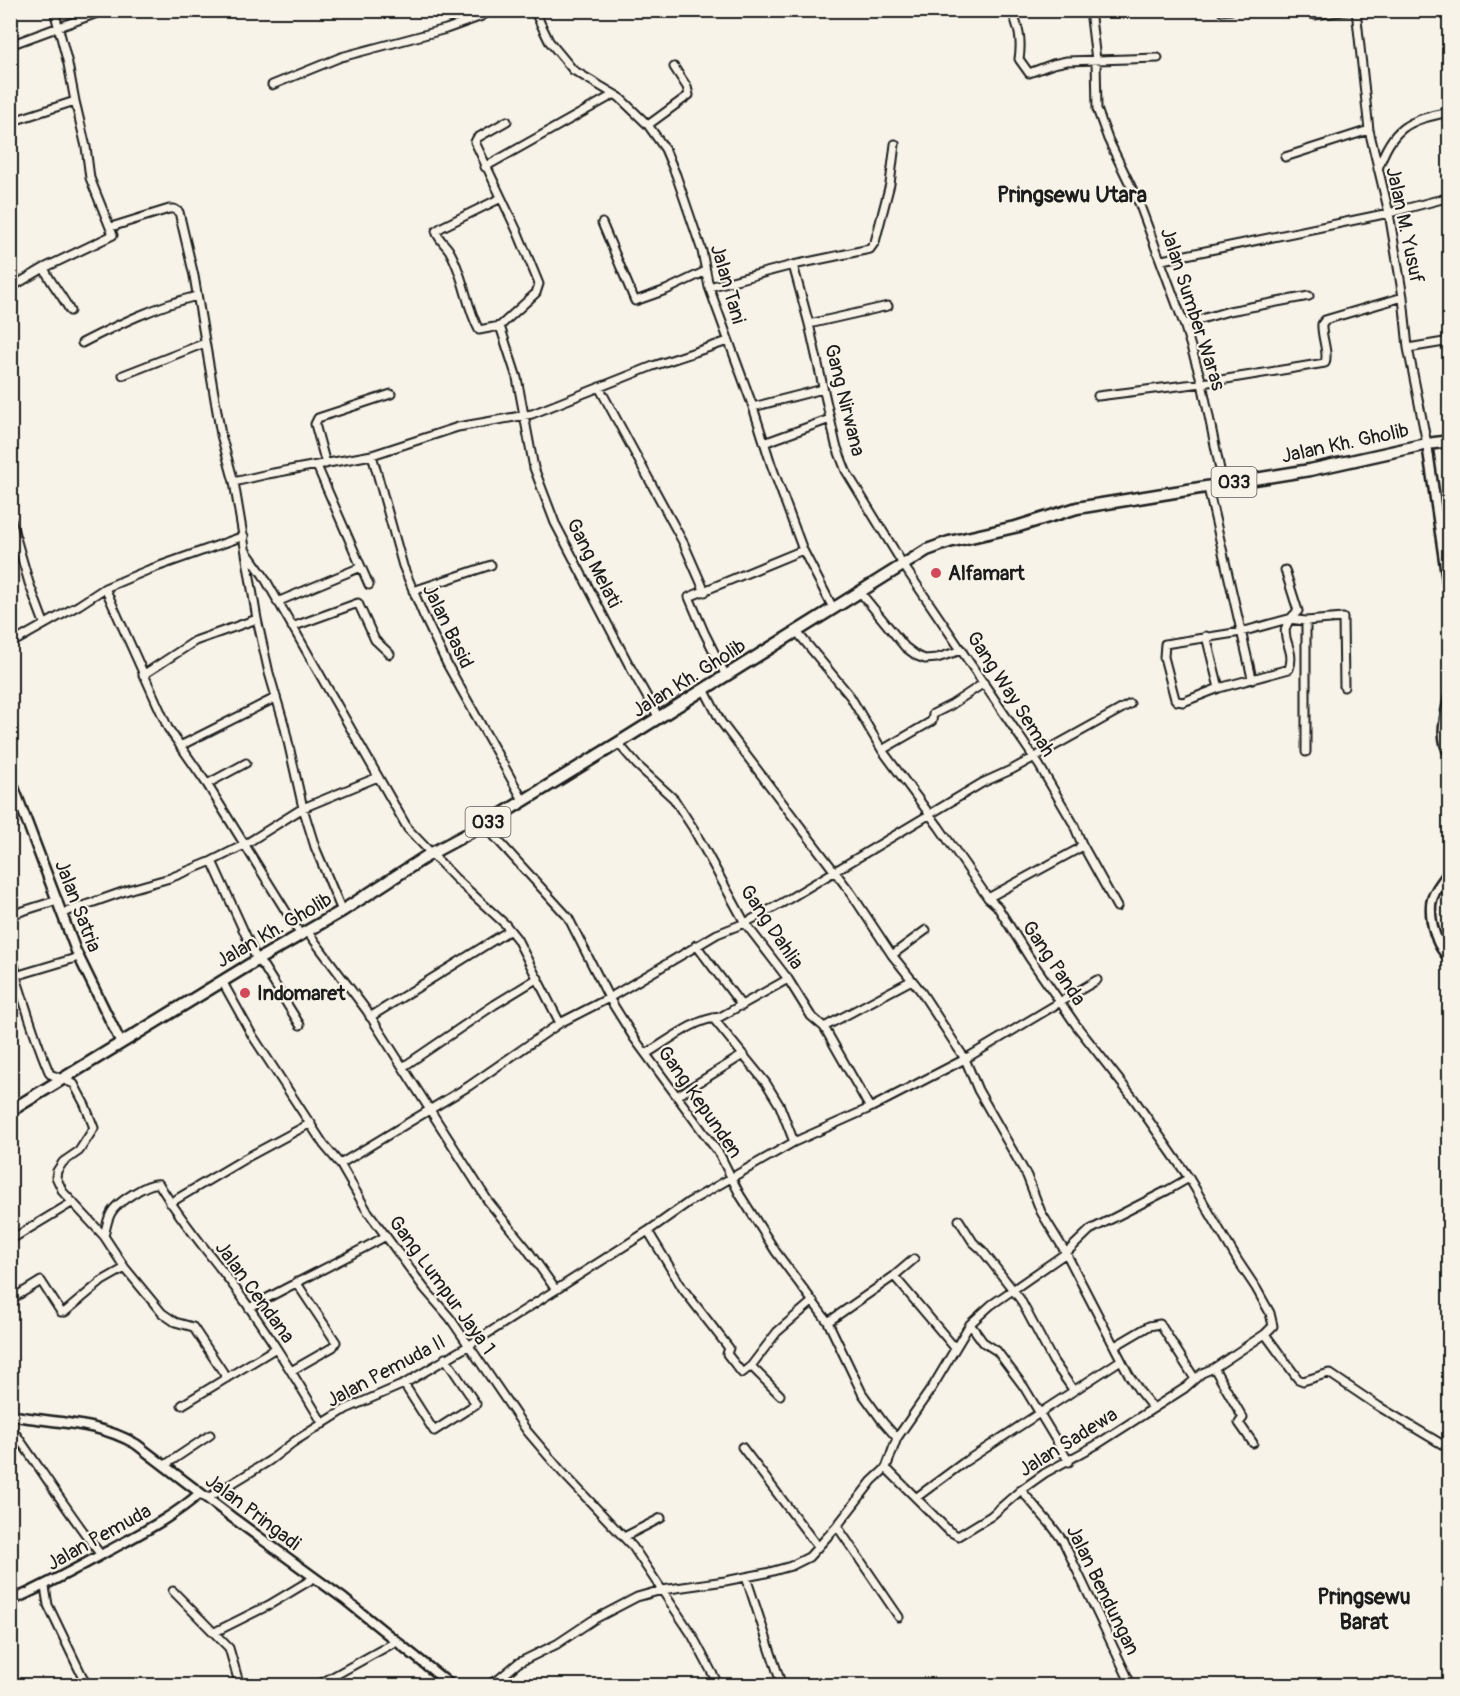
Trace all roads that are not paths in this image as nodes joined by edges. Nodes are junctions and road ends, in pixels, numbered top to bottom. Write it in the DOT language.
graph roads {
  1 [pos="54,10"];
  2 [pos="491,10"];
  3 [pos="534,10"];
  4 [pos="1011,10"];
  5 [pos="1090,10"];
  6 [pos="1231,10"];
  7 [pos="1299,10"];
  8 [pos="1354,10"];
  9 [pos="1221,11"];
  10 [pos="100,12"];
  11 [pos="481,14"];
  12 [pos="58,27"];
  13 [pos="10,45"];
  14 [pos="1158,58"];
  15 [pos="1096,60"];
  16 [pos="674,67"];
  17 [pos="272,85"];
  18 [pos="613,95"];
  19 [pos="75,101"];
  20 [pos="1449,112"];
  21 [pos="507,121"];
  22 [pos="10,122"];
  23 [pos="1449,124"];
  24 [pos="648,125"];
  25 [pos="1369,130"];
  26 [pos="895,144"];
  27 [pos="1285,157"];
  28 [pos="485,167"];
  29 [pos="1378,171"];
  30 [pos="1449,197"];
  31 [pos="501,198"];
  32 [pos="1389,213"];
  33 [pos="602,223"];
  34 [pos="111,227"];
  35 [pos="1161,260"];
  36 [pos="793,265"];
  37 [pos="44,268"];
  38 [pos="706,271"];
  39 [pos="709,287"];
  40 [pos="10,288"];
  41 [pos="197,296"];
  42 [pos="1309,296"];
  43 [pos="1403,297"];
  44 [pos="888,306"];
  45 [pos="70,311"];
  46 [pos="809,324"];
  47 [pos="1184,324"];
  48 [pos="500,326"];
  49 [pos="728,341"];
  50 [pos="1449,341"];
  51 [pos="82,343"];
  52 [pos="205,343"];
  53 [pos="1407,348"];
  54 [pos="123,375"];
  55 [pos="1202,383"];
  56 [pos="599,387"];
  57 [pos="824,389"];
  58 [pos="391,394"];
  59 [pos="1098,396"];
  60 [pos="753,407"];
  61 [pos="524,415"];
  62 [pos="830,419"];
  63 [pos="1449,441"];
  64 [pos="764,443"];
  65 [pos="1427,444"];
  66 [pos="372,454"];
  67 [pos="326,464"];
  68 [pos="317,466"];
  69 [pos="234,482"];
  70 [pos="1223,484"];
  71 [pos="1208,488"];
  72 [pos="10,517"];
  73 [pos="244,536"];
  74 [pos="244,549"];
  75 [pos="804,550"];
  76 [pos="491,565"];
  77 [pos="904,566"];
  78 [pos="361,567"];
  79 [pos="1286,570"];
  80 [pos="1448,576"];
  81 [pos="369,585"];
  82 [pos="105,588"];
  83 [pos="413,591"];
  84 [pos="705,592"];
  85 [pos="860,592"];
  86 [pos="1449,601"];
  87 [pos="277,602"];
  88 [pos="833,608"];
  89 [pos="257,619"];
  90 [pos="1288,620"];
  91 [pos="1306,621"];
  92 [pos="44,623"];
  93 [pos="292,627"];
  94 [pos="797,632"];
  95 [pos="1241,632"];
  96 [pos="1206,636"];
  97 [pos="10,644"];
  98 [pos="962,650"];
  99 [pos="390,654"];
  100 [pos="143,675"];
  101 [pos="726,676"];
  102 [pos="1252,678"];
  103 [pos="984,683"];
  104 [pos="1344,687"];
  105 [pos="1219,688"];
  106 [pos="704,689"];
  107 [pos="1449,693"];
  108 [pos="275,698"];
  109 [pos="1130,704"];
  110 [pos="659,718"];
  111 [pos="618,743"];
  112 [pos="180,746"];
  113 [pos="882,750"];
  114 [pos="1306,752"];
  115 [pos="1449,755"];
  116 [pos="1033,757"];
  117 [pos="246,763"];
  118 [pos="10,777"];
  119 [pos="378,777"];
  120 [pos="207,784"];
  121 [pos="13,792"];
  122 [pos="524,800"];
  123 [pos="303,808"];
  124 [pos="931,815"];
  125 [pos="484,825"];
  126 [pos="1082,844"];
  127 [pos="244,845"];
  128 [pos="430,854"];
  129 [pos="212,861"];
  130 [pos="1449,870"];
  131 [pos="836,872"];
  132 [pos="988,898"];
  133 [pos="57,900"];
  134 [pos="1117,907"];
  135 [pos="342,911"];
  136 [pos="63,913"];
  137 [pos="10,915"];
  138 [pos="745,923"];
  139 [pos="302,930"];
  140 [pos="510,930"];
  141 [pos="926,930"];
  142 [pos="696,945"];
  143 [pos="892,954"];
  144 [pos="10,955"];
  145 [pos="79,957"];
  146 [pos="1449,958"];
  147 [pos="256,960"];
  148 [pos="16,976"];
  149 [pos="538,978"];
  150 [pos="788,979"];
  151 [pos="912,980"];
  152 [pos="1097,980"];
  153 [pos="222,981"];
  154 [pos="609,998"];
  155 [pos="1059,1002"];
  156 [pos="742,1006"];
  157 [pos="370,1017"];
  158 [pos="713,1018"];
  159 [pos="560,1023"];
  160 [pos="300,1024"];
  161 [pos="824,1027"];
  162 [pos="121,1043"];
  163 [pos="646,1054"];
  164 [pos="743,1055"];
  165 [pos="965,1059"];
  166 [pos="403,1067"];
  167 [pos="62,1080"];
  168 [pos="677,1096"];
  169 [pos="870,1108"];
  170 [pos="429,1109"];
  171 [pos="10,1112"];
  172 [pos="311,1123"];
  173 [pos="794,1142"];
  174 [pos="340,1164"];
  175 [pos="733,1178"];
  176 [pos="1189,1178"];
  177 [pos="73,1202"];
  178 [pos="170,1203"];
  179 [pos="959,1220"];
  180 [pos="648,1231"];
  181 [pos="104,1236"];
  182 [pos="386,1236"];
  183 [pos="10,1240"];
  184 [pos="1066,1253"];
  185 [pos="914,1259"];
  186 [pos="125,1268"];
  187 [pos="894,1276"];
  188 [pos="296,1282"];
  189 [pos="556,1290"];
  190 [pos="1013,1290"];
  191 [pos="10,1299"];
  192 [pos="813,1302"];
  193 [pos="249,1308"];
  194 [pos="1273,1319"];
  195 [pos="828,1322"];
  196 [pos="970,1324"];
  197 [pos="1265,1334"];
  198 [pos="468,1346"];
  199 [pos="1115,1346"];
  200 [pos="276,1348"];
  201 [pos="955,1348"];
  202 [pos="445,1358"];
  203 [pos="1121,1360"];
  204 [pos="751,1365"];
  205 [pos="1214,1368"];
  206 [pos="291,1371"];
  207 [pos="227,1378"];
  208 [pos="1195,1379"];
  209 [pos="404,1384"];
  210 [pos="1074,1391"];
  211 [pos="780,1395"];
  212 [pos="182,1405"];
  213 [pos="1153,1408"];
  214 [pos="1039,1412"];
  215 [pos="10,1415"];
  216 [pos="322,1424"];
  217 [pos="10,1426"];
  218 [pos="210,1435"];
  219 [pos="897,1438"];
  220 [pos="1253,1443"];
  221 [pos="742,1448"];
  222 [pos="1449,1449"];
  223 [pos="1068,1462"];
  224 [pos="165,1465"];
  225 [pos="886,1468"];
  226 [pos="1021,1490"];
  227 [pos="200,1493"];
  228 [pos="917,1497"];
  229 [pos="208,1498"];
  230 [pos="661,1518"];
  231 [pos="837,1526"];
  232 [pos="624,1537"];
  233 [pos="818,1547"];
  234 [pos="101,1555"];
  235 [pos="746,1577"];
  236 [pos="314,1578"];
  237 [pos="45,1587"];
  238 [pos="662,1590"];
  239 [pos="172,1591"];
  240 [pos="10,1601"];
  241 [pos="899,1617"];
  242 [pos="215,1632"];
  243 [pos="397,1641"];
  244 [pos="780,1680"];
  245 [pos="1129,1680"];
  246 [pos="239,1684"];
  247 [pos="87,1686"];
  248 [pos="230,1686"];
  249 [pos="316,1686"];
  250 [pos="452,1686"];
  251 [pos="485,1686"];
  252 [pos="719,1686"];
  1 -- 12 [label="street"];
  2 -- 11 [label="street"];
  3 -- 18 [label="street, Jalan Tani"];
  4 -- 15 [label="street"];
  5 -- 15 [label="street, Jalan Sumber Waras"];
  6 -- 9 [label="street"];
  7 -- 8 [label="street"];
  8 -- 25 [label="street, Jalan M. Yusuf"];
  10 -- 12 [label="street"];
  11 -- 17 [label="street"];
  12 -- 13 [label="street"];
  12 -- 19 [label="street"];
  14 -- 15 [label="street"];
  15 -- 35 [label="street, Jalan Sumber Waras"];
  16 -- 24 [label="street"];
  18 -- 24 [label="street, Jalan Tani"];
  18 -- 28 [label="street"];
  19 -- 22 [label="street"];
  19 -- 34 [label="street"];
  20 -- 23 [label="street"];
  20 -- 29 [label="street"];
  21 -- 28 [label="street"];
  24 -- 38 [label="street, Jalan Tani"];
  25 -- 27 [label="street"];
  25 -- 29 [label="street, Jalan M. Yusuf"];
  26 -- 36 [label="street"];
  28 -- 31 [label="street"];
  29 -- 32 [label="street, Jalan M. Yusuf"];
  30 -- 32 [label="street"];
  31 -- 48 [label="street"];
  31 -- 48 [label="street"];
  32 -- 35 [label="street"];
  32 -- 43 [label="street, Jalan M. Yusuf"];
  33 -- 38 [label="street"];
  34 -- 37 [label="street"];
  34 -- 41 [label="street"];
  35 -- 47 [label="street, Jalan Sumber Waras"];
  36 -- 39 [label="street"];
  36 -- 46 [label="street, Gang Nirwana"];
  37 -- 40 [label="street"];
  37 -- 45 [label="street"];
  38 -- 39 [label="street, Jalan Tani"];
  39 -- 49 [label="street, Jalan Tani"];
  41 -- 51 [label="street"];
  41 -- 52 [label="street"];
  42 -- 47 [label="street"];
  43 -- 53 [label="street, Jalan M. Yusuf"];
  43 -- 55 [label="street"];
  44 -- 46 [label="street"];
  46 -- 57 [label="street, Gang Nirwana"];
  47 -- 55 [label="street, Jalan Sumber Waras"];
  48 -- 61 [label="street, Gang Melati"];
  49 -- 56 [label="street"];
  49 -- 60 [label="street, Jalan Tani"];
  50 -- 53 [label="street"];
  52 -- 54 [label="street"];
  52 -- 69 [label="street"];
  53 -- 65 [label="street, Jalan M. Yusuf"];
  55 -- 59 [label="street"];
  55 -- 70 [label="street, Jalan Sumber Waras"];
  56 -- 61 [label="street"];
  56 -- 84 [label="street"];
  57 -- 60 [label="street"];
  57 -- 62 [label="street, Gang Nirwana"];
  58 -- 67 [label="street"];
  60 -- 64 [label="street, Jalan Tani"];
  61 -- 66 [label="street"];
  61 -- 110 [label="street, Gang Melati"];
  62 -- 64 [label="street"];
  62 -- 77 [label="street, Gang Nirwana"];
  63 -- 65 [label="main road, Jalan Kh. Gholib / 033"];
  64 -- 75 [label="street, Jalan Tani"];
  65 -- 70 [label="main road, Jalan Kh. Gholib / 033"];
  65 -- 80 [label="street"];
  66 -- 67 [label="street"];
  66 -- 83 [label="street, Jalan Basid"];
  67 -- 68 [label="street"];
  68 -- 69 [label="street"];
  68 -- 78 [label="street"];
  69 -- 73 [label="street"];
  70 -- 71 [label="main road, Jalan Kh. Gholib / 033"];
  71 -- 77 [label="main road, Jalan Kh. Gholib / 033"];
  71 -- 95 [label="street"];
  72 -- 92 [label="street"];
  73 -- 74 [label="street"];
  73 -- 82 [label="street"];
  74 -- 87 [label="street"];
  74 -- 89 [label="street"];
  75 -- 84 [label="street"];
  75 -- 88 [label="street, Jalan Tani"];
  76 -- 83 [label="street"];
  77 -- 85 [label="main road, Jalan Kh. Gholib / 033"];
  77 -- 98 [label="street, Gang Way Semah"];
  78 -- 81 [label="street"];
  78 -- 87 [label="street"];
  79 -- 90 [label="street"];
  80 -- 86 [label="street"];
  82 -- 92 [label="street"];
  82 -- 100 [label="street"];
  83 -- 122 [label="street, Jalan Basid"];
  84 -- 101 [label="street"];
  85 -- 88 [label="main road, Jalan Kh. Gholib / 033"];
  85 -- 98 [label="street"];
  87 -- 93 [label="street"];
  88 -- 94 [label="main road, Jalan Kh. Gholib / 033"];
  89 -- 100 [label="street"];
  89 -- 108 [label="street"];
  90 -- 91 [label="street"];
  90 -- 95 [label="street"];
  90 -- 102 [label="street"];
  91 -- 104 [label="street"];
  91 -- 114 [label="street"];
  92 -- 97 [label="street"];
  93 -- 99 [label="street"];
  93 -- 119 [label="street"];
  94 -- 101 [label="main road, Jalan Kh. Gholib / 033"];
  94 -- 113 [label="street, Gang Panda"];
  95 -- 96 [label="street"];
  95 -- 102 [label="street"];
  96 -- 105 [label="street"];
  96 -- 105 [label="street"];
  98 -- 103 [label="street, Gang Way Semah"];
  100 -- 112 [label="street"];
  101 -- 106 [label="main road, Jalan Kh. Gholib / 033"];
  102 -- 105 [label="street"];
  103 -- 113 [label="street"];
  103 -- 116 [label="street, Gang Way Semah"];
  106 -- 110 [label="main road, Jalan Kh. Gholib / 033"];
  106 -- 131 [label="street"];
  107 -- 115 [label="street"];
  108 -- 112 [label="street"];
  108 -- 123 [label="street"];
  109 -- 116 [label="street"];
  110 -- 111 [label="main road, Jalan Kh. Gholib / 033"];
  111 -- 122 [label="main road, Jalan Kh. Gholib / 033"];
  111 -- 138 [label="street, Gang Dahlia"];
  112 -- 120 [label="street"];
  113 -- 124 [label="street, Gang Panda"];
  116 -- 124 [label="street"];
  116 -- 126 [label="street, Gang Way Semah"];
  117 -- 120 [label="street"];
  118 -- 121 [label="street, Jalan Satria"];
  119 -- 123 [label="street"];
  119 -- 128 [label="street"];
  120 -- 127 [label="street"];
  121 -- 133 [label="street, Jalan Satria"];
  122 -- 125 [label="main road, Jalan Kh. Gholib / 033"];
  123 -- 127 [label="street"];
  123 -- 135 [label="street"];
  124 -- 131 [label="street"];
  124 -- 132 [label="street, Gang Panda"];
  125 -- 128 [label="main road, Jalan Kh. Gholib / 033"];
  125 -- 154 [label="street, Gang Kepunden"];
  126 -- 132 [label="street"];
  126 -- 134 [label="street, Gang Way Semah"];
  127 -- 129 [label="street"];
  127 -- 139 [label="street"];
  128 -- 135 [label="main road, Jalan Kh. Gholib / 033"];
  128 -- 140 [label="street"];
  129 -- 136 [label="street"];
  129 -- 147 [label="street"];
  130 -- 146 [label="street"];
  131 -- 138 [label="street"];
  131 -- 143 [label="street"];
  132 -- 155 [label="street, Gang Panda"];
  133 -- 136 [label="street, Jalan Satria"];
  133 -- 137 [label="street"];
  135 -- 139 [label="main road, Jalan Kh. Gholib / 033"];
  136 -- 145 [label="street, Jalan Satria"];
  138 -- 142 [label="street"];
  138 -- 150 [label="street, Gang Dahlia"];
  139 -- 147 [label="main road, Jalan Kh. Gholib / 033"];
  139 -- 157 [label="street"];
  140 -- 149 [label="street"];
  140 -- 157 [label="street"];
  141 -- 143 [label="street"];
  142 -- 154 [label="street"];
  142 -- 156 [label="street"];
  143 -- 151 [label="street"];
  144 -- 148 [label="street"];
  145 -- 148 [label="street"];
  145 -- 162 [label="street, Jalan Satria"];
  147 -- 153 [label="main road, Jalan Kh. Gholib / 033"];
  147 -- 160 [label="street"];
  148 -- 167 [label="street"];
  149 -- 159 [label="street"];
  149 -- 166 [label="street"];
  150 -- 156 [label="street"];
  150 -- 161 [label="street, Gang Dahlia"];
  151 -- 161 [label="street"];
  151 -- 165 [label="street"];
  152 -- 155 [label="street, Jalan Pemuda II"];
  153 -- 162 [label="main road, Jalan Kh. Gholib / 033"];
  153 -- 172 [label="street, Gang Lumpur Jaya 1"];
  154 -- 159 [label="street"];
  154 -- 163 [label="street, Gang Kepunden"];
  155 -- 165 [label="street, Jalan Pemuda II"];
  155 -- 176 [label="street, Gang Panda"];
  156 -- 158 [label="street"];
  157 -- 166 [label="street"];
  158 -- 163 [label="street"];
  158 -- 164 [label="street"];
  159 -- 170 [label="street"];
  161 -- 169 [label="street, Gang Dahlia"];
  162 -- 167 [label="main road, Jalan Kh. Gholib / 033"];
  163 -- 168 [label="street, Gang Kepunden"];
  164 -- 168 [label="street"];
  164 -- 173 [label="street"];
  165 -- 169 [label="street, Jalan Pemuda II"];
  165 -- 184 [label="street"];
  166 -- 170 [label="street"];
  167 -- 171 [label="main road, Jalan Kh. Gholib / 033"];
  167 -- 177 [label="street"];
  168 -- 175 [label="street, Gang Kepunden"];
  169 -- 173 [label="street, Jalan Pemuda II"];
  170 -- 174 [label="street"];
  170 -- 189 [label="street"];
  172 -- 174 [label="street, Gang Lumpur Jaya 1"];
  172 -- 178 [label="street"];
  173 -- 175 [label="street, Jalan Pemuda II"];
  174 -- 182 [label="street, Gang Lumpur Jaya 1"];
  175 -- 180 [label="street, Jalan Pemuda II"];
  175 -- 192 [label="street, Gang Kepunden"];
  176 -- 184 [label="street"];
  176 -- 194 [label="street, Gang Panda"];
  177 -- 181 [label="street"];
  177 -- 183 [label="street"];
  178 -- 181 [label="street, Jalan Cendana"];
  178 -- 193 [label="street, Jalan Cendana"];
  179 -- 190 [label="street"];
  180 -- 189 [label="street, Jalan Pemuda II"];
  180 -- 204 [label="street"];
  181 -- 186 [label="street"];
  182 -- 188 [label="street"];
  182 -- 198 [label="street, Gang Lumpur Jaya 1"];
  184 -- 190 [label="street"];
  184 -- 199 [label="street"];
  185 -- 187 [label="street"];
  186 -- 191 [label="street"];
  186 -- 207 [label="street"];
  187 -- 195 [label="street"];
  187 -- 201 [label="street"];
  188 -- 193 [label="street"];
  188 -- 206 [label="street"];
  189 -- 198 [label="street, Jalan Pemuda II"];
  190 -- 196 [label="street"];
  190 -- 210 [label="street"];
  192 -- 195 [label="street, Gang Kepunden"];
  192 -- 204 [label="street"];
  193 -- 200 [label="street, Jalan Cendana"];
  194 -- 197 [label="street, Jalan Sadewa"];
  195 -- 219 [label="street, Gang Kepunden"];
  196 -- 201 [label="street"];
  196 -- 214 [label="street"];
  197 -- 205 [label="street, Jalan Sadewa"];
  197 -- 222 [label="street"];
  198 -- 202 [label="street, Jalan Pemuda II"];
  198 -- 232 [label="street, Gang Lumpur Jaya 1"];
  199 -- 203 [label="street"];
  199 -- 208 [label="street"];
  200 -- 206 [label="street, Jalan Cendana"];
  200 -- 207 [label="street"];
  201 -- 219 [label="street"];
  202 -- 209 [label="street, Jalan Pemuda II"];
  202 -- 209 [label="street"];
  203 -- 210 [label="street"];
  203 -- 213 [label="street"];
  204 -- 211 [label="street"];
  205 -- 208 [label="street, Jalan Sadewa"];
  205 -- 220 [label="street"];
  206 -- 216 [label="street, Jalan Cendana"];
  207 -- 212 [label="street"];
  208 -- 213 [label="street, Jalan Sadewa"];
  209 -- 216 [label="street, Jalan Pemuda II"];
  210 -- 214 [label="street"];
  213 -- 223 [label="street, Jalan Sadewa"];
  214 -- 223 [label="street"];
  214 -- 228 [label="street"];
  215 -- 224 [label="street, Jalan Pringadi"];
  216 -- 229 [label="street, Jalan Pemuda II"];
  217 -- 234 [label="street"];
  218 -- 224 [label="street"];
  219 -- 225 [label="street"];
  221 -- 233 [label="street"];
  223 -- 226 [label="street, Jalan Sadewa"];
  224 -- 227 [label="street, Jalan Pringadi"];
  225 -- 228 [label="street, Jalan Sadewa"];
  225 -- 231 [label="street"];
  226 -- 228 [label="street, Jalan Sadewa"];
  226 -- 245 [label="street, Jalan Bendungan"];
  227 -- 229 [label="street, Jalan Pringadi"];
  227 -- 234 [label="street, Jalan Pemuda"];
  229 -- 236 [label="street, Jalan Pringadi"];
  230 -- 232 [label="street"];
  231 -- 233 [label="street"];
  231 -- 241 [label="street"];
  232 -- 238 [label="street, Gang Lumpur Jaya 1"];
  233 -- 235 [label="street"];
  234 -- 237 [label="street, Jalan Pemuda"];
  235 -- 238 [label="street"];
  235 -- 244 [label="street"];
  236 -- 242 [label="street"];
  236 -- 243 [label="street, Jalan Pringadi"];
  237 -- 240 [label="street, Jalan Pemuda"];
  237 -- 247 [label="street"];
  238 -- 251 [label="street"];
  238 -- 252 [label="street, Gang Lumpur Jaya 1"];
  239 -- 242 [label="street"];
  242 -- 246 [label="street"];
  243 -- 249 [label="street"];
  243 -- 250 [label="street, Jalan Pringadi"];
  246 -- 248 [label="street"];
}
